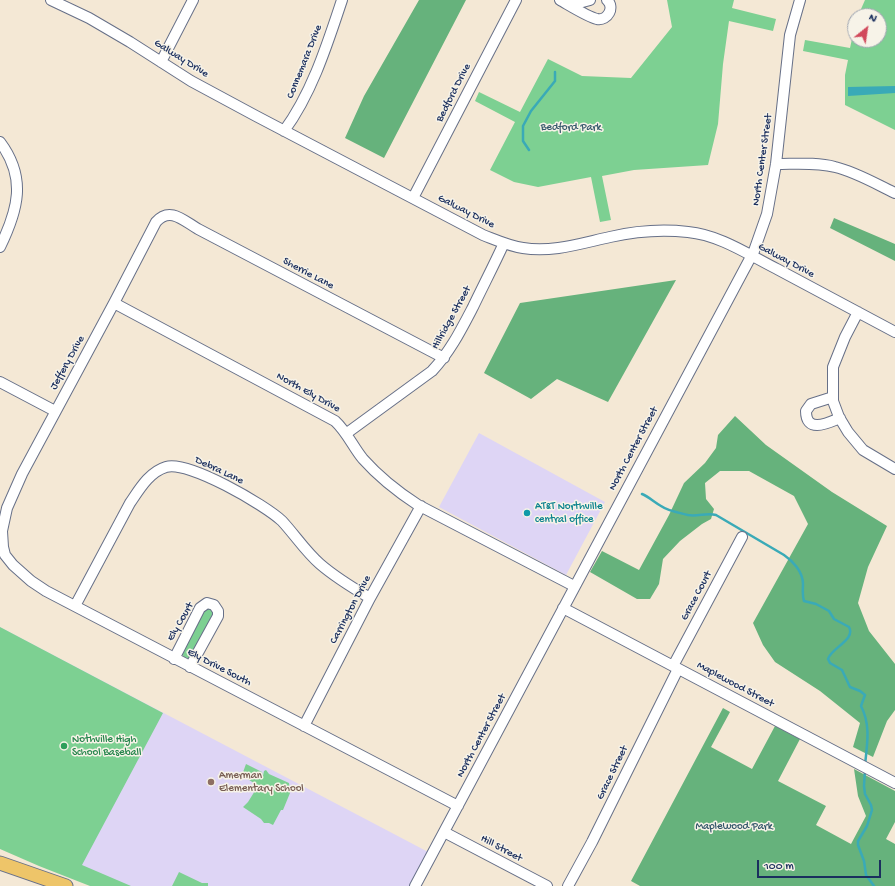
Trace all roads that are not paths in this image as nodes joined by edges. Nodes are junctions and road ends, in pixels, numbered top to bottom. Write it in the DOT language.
graph roads {
  1 [pos="51,0"];
  2 [pos="193,0"];
  3 [pos="342,0"];
  4 [pos="516,0"];
  5 [pos="560,0"];
  6 [pos="590,0"];
  7 [pos="607,0"];
  8 [pos="800,0"];
  9 [pos="161,62"];
  10 [pos="284,131"];
  11 [pos="0,142"];
  12 [pos="776,164"];
  13 [pos="895,193"];
  14 [pos="413,198"];
  15 [pos="161,216"];
  16 [pos="504,244"];
  17 [pos="0,247"];
  18 [pos="751,256"];
  19 [pos="114,303"];
  20 [pos="858,312"];
  21 [pos="895,332"];
  22 [pos="444,358"];
  23 [pos="0,382"];
  24 [pos="833,397"];
  25 [pos="55,411"];
  26 [pos="840,418"];
  27 [pos="347,433"];
  28 [pos="895,469"];
  29 [pos="421,506"];
  30 [pos="3,524"];
  31 [pos="742,537"];
  32 [pos="574,586"];
  33 [pos="370,598"];
  34 [pos="75,606"];
  35 [pos="563,608"];
  36 [pos="174,659"];
  37 [pos="190,667"];
  38 [pos="676,668"];
  39 [pos="304,726"];
  40 [pos="895,783"];
  41 [pos="458,806"];
  42 [pos="444,832"];
  43 [pos="0,863"];
  44 [pos="66,886"];
  45 [pos="415,886"];
  46 [pos="547,886"];
  47 [pos="568,886"];
  1 -- 9 [label="street, Galway Drive"];
  2 -- 9 [label="street"];
  3 -- 10 [label="street, Connemara Drive"];
  4 -- 14 [label="street, Bedford Drive"];
  5 -- 6 [label="street"];
  5 -- 7 [label="street"];
  8 -- 12 [label="street, North Center Street"];
  9 -- 10 [label="street, Galway Drive"];
  10 -- 14 [label="street, Galway Drive"];
  11 -- 17 [label="street"];
  12 -- 13 [label="street"];
  12 -- 18 [label="street, North Center Street"];
  14 -- 16 [label="street, Galway Drive"];
  15 -- 19 [label="street, Jeffery Drive"];
  15 -- 22 [label="street, Sherrie Lane"];
  16 -- 18 [label="street, Galway Drive"];
  16 -- 22 [label="street, Hillridge Street"];
  18 -- 20 [label="street, Galway Drive"];
  18 -- 32 [label="street, North Center Street"];
  19 -- 25 [label="street, Jeffery Drive"];
  19 -- 27 [label="street, North Ely Drive"];
  20 -- 21 [label="street, Galway Drive"];
  20 -- 24 [label="street"];
  22 -- 27 [label="street, Hillridge Street"];
  23 -- 25 [label="street"];
  24 -- 26 [label="street"];
  24 -- 26 [label="street"];
  25 -- 30 [label="street, Jeffery Drive"];
  26 -- 28 [label="street"];
  27 -- 29 [label="street, North Ely Drive"];
  29 -- 32 [label="street, North Ely Drive"];
  29 -- 33 [label="street, Carrington Drive"];
  30 -- 34 [label="street, Ely Drive South"];
  31 -- 38 [label="street, Grace Court"];
  32 -- 35 [label="street, North Center Street"];
  33 -- 34 [label="street, Debra Lane"];
  33 -- 39 [label="street, Carrington Drive"];
  34 -- 36 [label="street, Ely Drive South"];
  35 -- 38 [label="street, Maplewood Street"];
  35 -- 41 [label="street, North Center Street"];
  36 -- 37 [label="street, Ely Drive South"];
  36 -- 37 [label="street, Ely Court"];
  37 -- 39 [label="street, Ely Drive South"];
  38 -- 40 [label="street, Maplewood Street"];
  38 -- 47 [label="street, Grace Street"];
  39 -- 41 [label="street, Ely Drive South"];
  41 -- 42 [label="street, North Center Street"];
  42 -- 45 [label="street, North Center Street"];
  42 -- 46 [label="street, Hill Street"];
  43 -- 44 [label="main road"];
}
